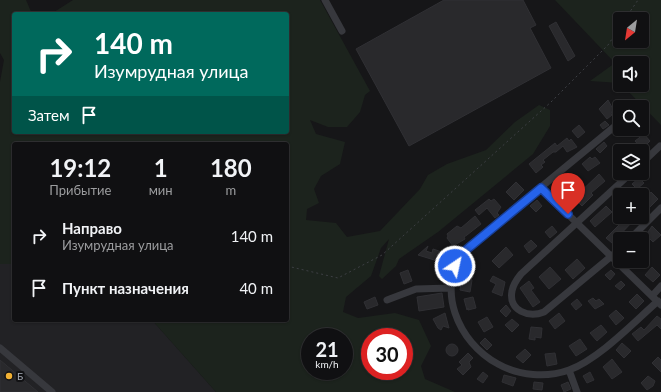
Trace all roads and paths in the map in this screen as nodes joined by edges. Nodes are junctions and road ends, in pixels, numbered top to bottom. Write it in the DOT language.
graph roads {
  1 [pos="324,0"];
  2 [pos="638,0"];
  3 [pos="630,12"];
  4 [pos="342,31"];
  5 [pos="613,38"];
  6 [pos="613,128"];
  7 [pos="660,146"];
  8 [pos="649,156"];
  9 [pos="623,180"];
  10 [pos="541,188"];
  11 [pos="661,208"];
  12 [pos="576,222"];
  13 [pos="637,232"];
  14 [pos="612,257"];
  15 [pos="289,266"];
  16 [pos="661,286"];
  17 [pos="450,288"];
  18 [pos="652,296"];
  19 [pos="387,300"];
  20 [pos="659,303"];
  21 [pos="0,348"];
  22 [pos="569,370"];
  23 [pos="52,392"];
  24 [pos="578,392"];
  1 -- 4 [label="street"];
  2 -- 3 [label="path"];
  5 -- 15 [label="path"];
  6 -- 10 [label="street"];
  7 -- 8 [label="street"];
  9 -- 12 [label="street"];
  10 -- 12 [label="street"];
  10 -- 17 [label="street"];
  11 -- 13 [label="street"];
  12 -- 14 [label="street"];
  12 -- 14 [label="street"];
  14 -- 18 [label="street"];
  16 -- 18 [label="street"];
  17 -- 19 [label="street"];
  17 -- 22 [label="street"];
  18 -- 20 [label="street"];
  20 -- 22 [label="street"];
  21 -- 23 [label="street"];
  22 -- 24 [label="street"];
}
